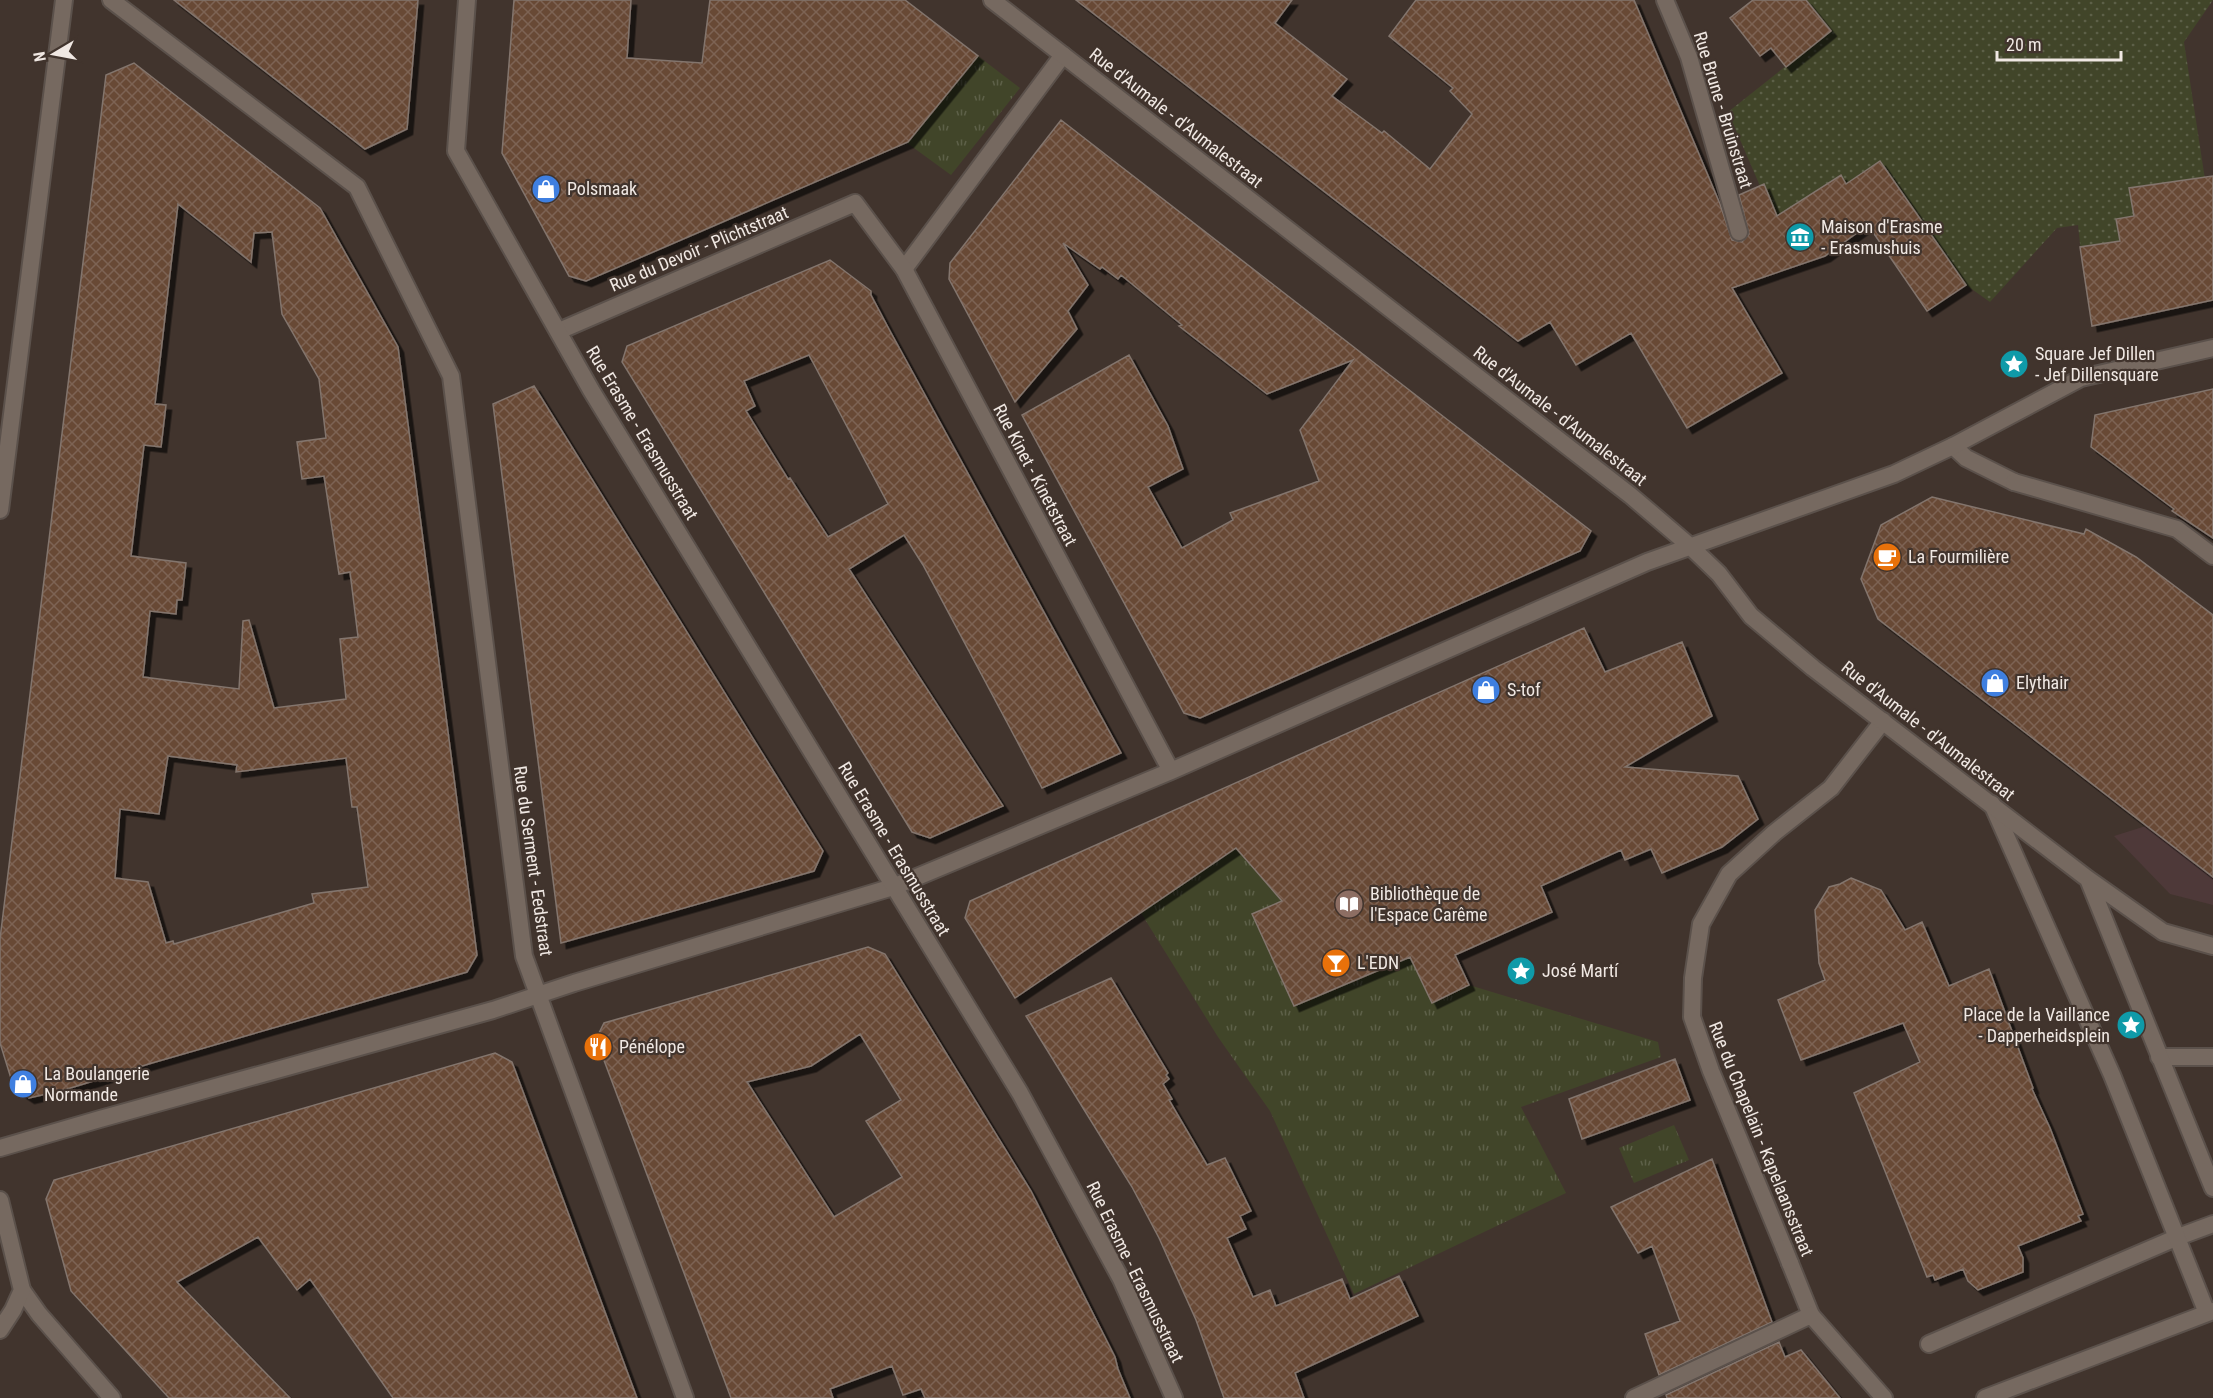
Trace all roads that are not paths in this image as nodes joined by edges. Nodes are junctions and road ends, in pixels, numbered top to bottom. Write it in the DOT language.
graph roads {
  1 [pos="64,0"];
  2 [pos="111,0"];
  3 [pos="467,0"];
  4 [pos="992,0"];
  5 [pos="1665,0"];
  6 [pos="1063,55"];
  7 [pos="855,203"];
  8 [pos="1739,232"];
  9 [pos="904,269"];
  10 [pos="559,331"];
  11 [pos="2213,348"];
  12 [pos="1953,446"];
  13 [pos="0,510"];
  14 [pos="1691,547"];
  15 [pos="2213,556"];
  16 [pos="1883,721"];
  17 [pos="1171,771"];
  18 [pos="1992,804"];
  19 [pos="2088,879"];
  20 [pos="893,887"];
  21 [pos="2213,946"];
  22 [pos="538,995"];
  23 [pos="2159,1057"];
  24 [pos="2213,1057"];
  25 [pos="0,1148"];
  26 [pos="2213,1188"];
  27 [pos="0,1200"];
  28 [pos="2213,1224"];
  29 [pos="2178,1237"];
  30 [pos="22,1290"];
  31 [pos="2210,1312"];
  32 [pos="1811,1315"];
  33 [pos="0,1330"];
  34 [pos="1929,1344"];
  35 [pos="112,1398"];
  36 [pos="685,1398"];
  37 [pos="1174,1398"];
  38 [pos="1634,1398"];
  39 [pos="1884,1398"];
  40 [pos="1985,1398"];
  1 -- 13 [label="street"];
  2 -- 22 [label="street, Rue du Serment - Eedstraat"];
  3 -- 10 [label="street, Rue Erasme - Erasmusstraat"];
  4 -- 6 [label="street, Rue d'Aumale - d'Aumalestraat"];
  5 -- 8 [label="street, Rue Brune - Bruinstraat"];
  6 -- 9 [label="street"];
  6 -- 14 [label="street, Rue d'Aumale - d'Aumalestraat"];
  7 -- 9 [label="street, Rue Kinet - Kinetstraat"];
  7 -- 10 [label="street, Rue du Devoir - Plichtstraat"];
  9 -- 17 [label="street, Rue Kinet - Kinetstraat"];
  10 -- 20 [label="street, Rue Erasme - Erasmusstraat"];
  11 -- 12 [label="street"];
  12 -- 14 [label="street"];
  12 -- 15 [label="street"];
  14 -- 16 [label="street, Rue d'Aumale - d'Aumalestraat"];
  14 -- 17 [label="street"];
  16 -- 18 [label="street, Rue d'Aumale - d'Aumalestraat"];
  16 -- 32 [label="street, Rue du Chapelain - Kapelaansstraat"];
  17 -- 20 [label="street"];
  18 -- 19 [label="street, Rue d'Aumale - d'Aumalestraat"];
  18 -- 29 [label="street"];
  19 -- 21 [label="street"];
  19 -- 23 [label="street"];
  20 -- 22 [label="street"];
  20 -- 37 [label="street, Rue Erasme - Erasmusstraat"];
  22 -- 25 [label="street"];
  22 -- 36 [label="street, Rue du Serment - Eedstraat"];
  23 -- 24 [label="street"];
  23 -- 26 [label="street"];
  27 -- 30 [label="street"];
  28 -- 29 [label="street"];
  29 -- 31 [label="street"];
  29 -- 34 [label="street"];
  30 -- 33 [label="street"];
  30 -- 35 [label="street"];
  31 -- 40 [label="street"];
  32 -- 38 [label="street"];
  32 -- 39 [label="street, Rue du Chapelain - Kapelaansstraat"];
}
